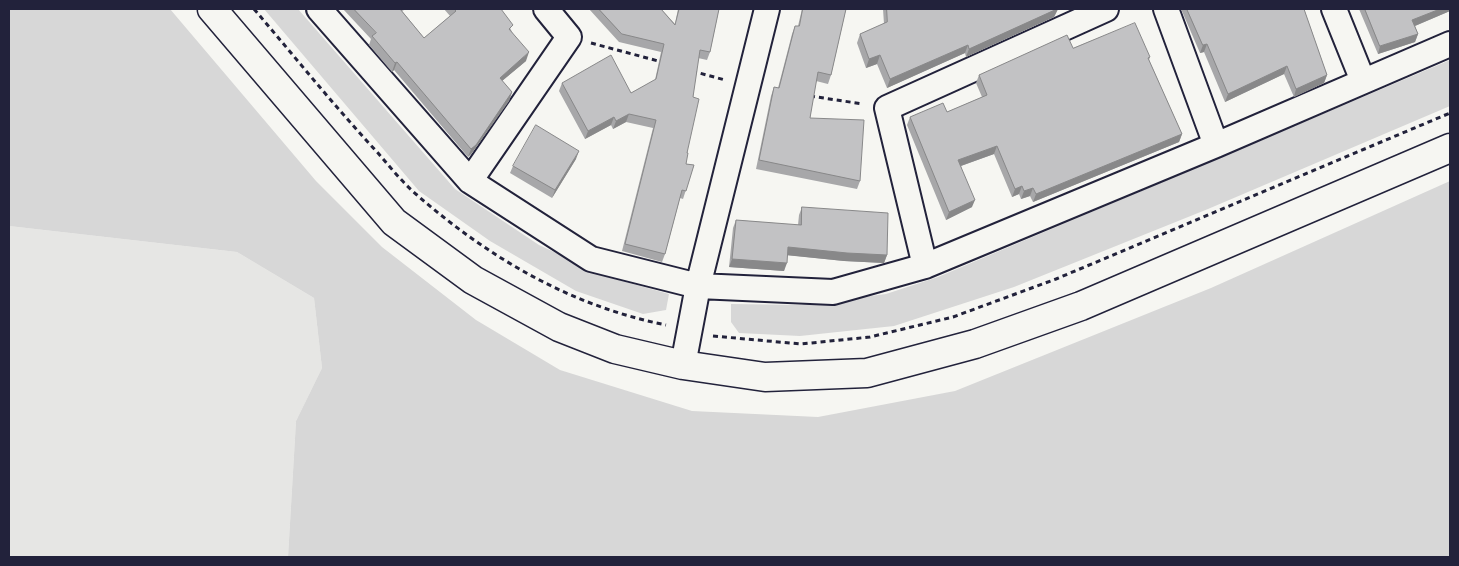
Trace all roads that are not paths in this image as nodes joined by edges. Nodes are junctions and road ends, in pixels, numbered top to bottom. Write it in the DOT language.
graph roads {
  1 [pos="212,9"];
  2 [pos="319,9"];
  3 [pos="546,9"];
  4 [pos="767,9"];
  5 [pos="1106,9"];
  6 [pos="1166,9"];
  7 [pos="1334,9"];
  8 [pos="1450,44"];
  9 [pos="1363,81"];
  10 [pos="1216,145"];
  11 [pos="1450,148"];
  12 [pos="470,180"];
  13 [pos="924,266"];
  14 [pos="698,286"];
  15 [pos="683,364"];
  1 -- 15 [label="street"];
  2 -- 12 [label="street"];
  3 -- 12 [label="street"];
  4 -- 14 [label="street"];
  5 -- 13 [label="street"];
  6 -- 10 [label="street"];
  7 -- 9 [label="street"];
  8 -- 9 [label="street"];
  9 -- 10 [label="street"];
  10 -- 13 [label="street"];
  11 -- 15 [label="street"];
  12 -- 14 [label="street"];
  13 -- 14 [label="street"];
  14 -- 15 [label="street"];
}
